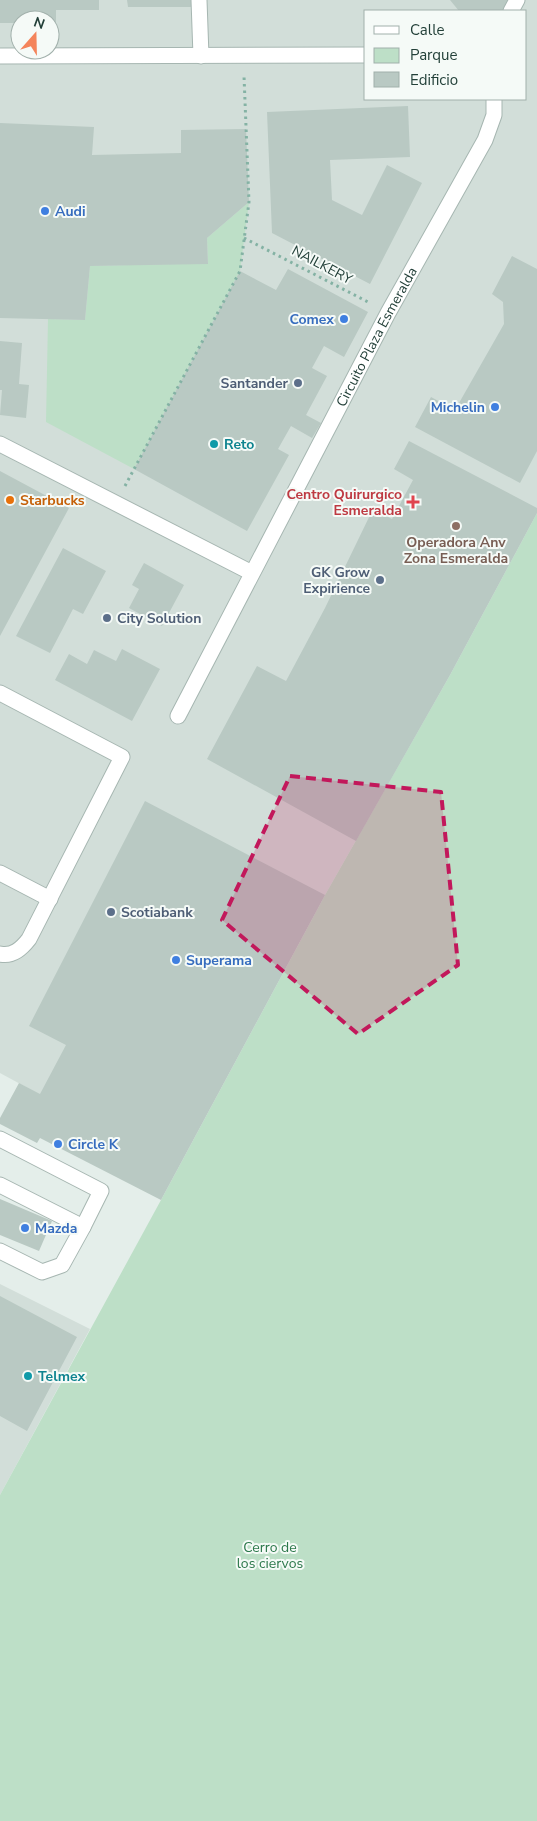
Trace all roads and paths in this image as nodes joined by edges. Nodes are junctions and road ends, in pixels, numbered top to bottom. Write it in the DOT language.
graph roads {
  1 [pos="199,0"];
  2 [pos="364,55"];
  3 [pos="0,56"];
  4 [pos="201,56"];
  5 [pos="243,56"];
  6 [pos="494,100"];
  7 [pos="244,238"];
  8 [pos="388,313"];
  9 [pos="0,444"];
  10 [pos="116,504"];
  11 [pos="252,573"];
  12 [pos="0,693"];
  13 [pos="178,716"];
  14 [pos="0,873"];
  15 [pos="50,899"];
  16 [pos="0,954"];
  17 [pos="0,1139"];
  18 [pos="0,1185"];
  19 [pos="83,1226"];
  20 [pos="0,1251"];
  1 -- 4 [label="lane"];
  2 -- 5 [label="lane"];
  3 -- 4 [label="lane"];
  4 -- 5 [label="lane"];
  5 -- 7 [label="path"];
  6 -- 8 [label="lane, Circuito Plaza Esmeralda"];
  7 -- 8 [label="path, NAILKERY"];
  7 -- 10 [label="path"];
  8 -- 11 [label="lane, Circuito Plaza Esmeralda"];
  9 -- 10 [label="lane"];
  10 -- 11 [label="lane"];
  11 -- 13 [label="lane, Circuito Plaza Esmeralda"];
  12 -- 15 [label="lane"];
  14 -- 15 [label="lane"];
  15 -- 16 [label="lane"];
  17 -- 19 [label="lane"];
  18 -- 19 [label="lane"];
  19 -- 20 [label="lane"];
}
